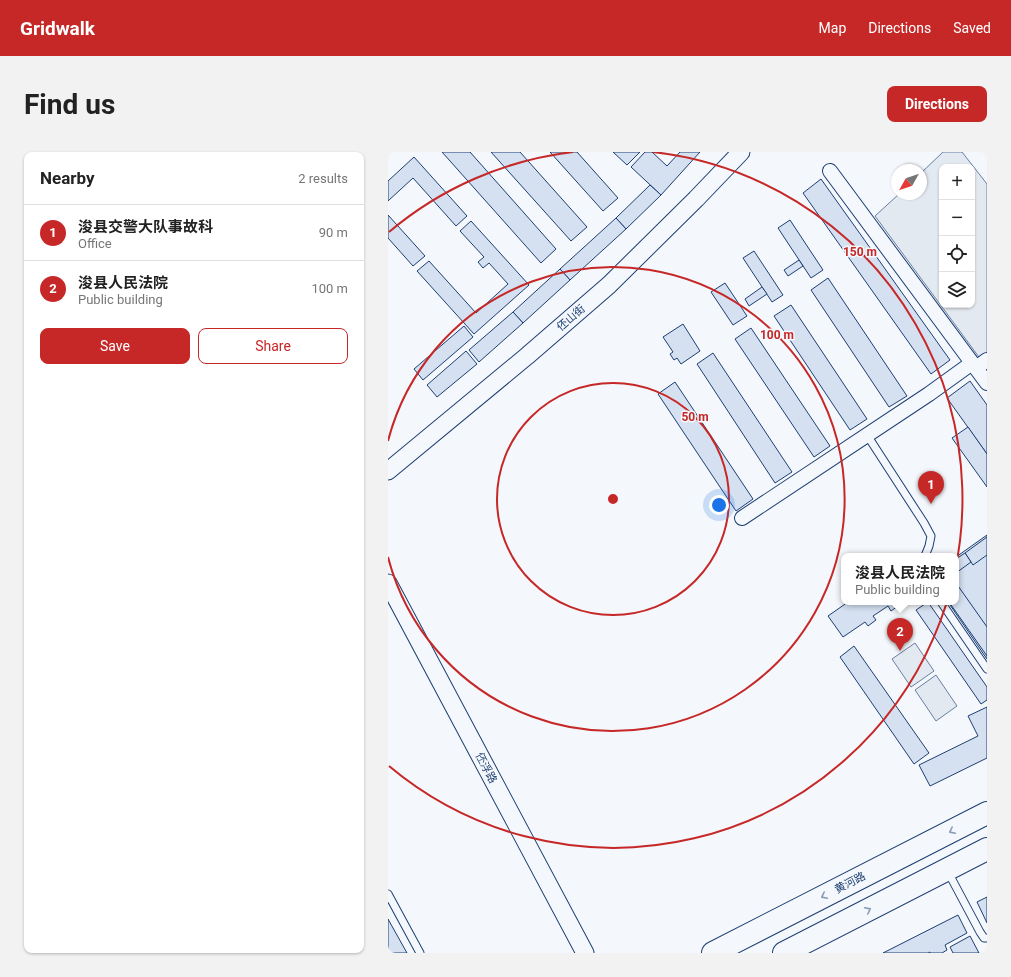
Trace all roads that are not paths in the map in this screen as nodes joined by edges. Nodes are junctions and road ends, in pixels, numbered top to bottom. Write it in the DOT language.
graph roads {
  1 [pos="741,152"];
  2 [pos="830,171"];
  3 [pos="978,363"];
  4 [pos="987,383"];
  5 [pos="867,435"];
  6 [pos="388,471"];
  7 [pos="742,518"];
  8 [pos="926,553"];
  9 [pos="388,583"];
  10 [pos="943,605"];
  11 [pos="987,669"];
  12 [pos="987,813"];
  13 [pos="987,849"];
  14 [pos="947,870"];
  15 [pos="388,894"];
  16 [pos="987,938"];
  17 [pos="420,953"];
  18 [pos="585,953"];
  19 [pos="713,953"];
  20 [pos="784,953"];
  1 -- 6 [label="street, 伾山街"];
  2 -- 3 [label="street"];
  3 -- 4 [label="street"];
  3 -- 5 [label="street"];
  5 -- 7 [label="street"];
  5 -- 8 [label="lane"];
  9 -- 18 [label="street, 伾浮路"];
  10 -- 11 [label="lane"];
  12 -- 19 [label="main road, 黄河路, one-way"];
  13 -- 14 [label="main road"];
  14 -- 16 [label="lane"];
  20 -- 14 [label="main road, one-way"];
  15 -- 17 [label="lane"];
}
